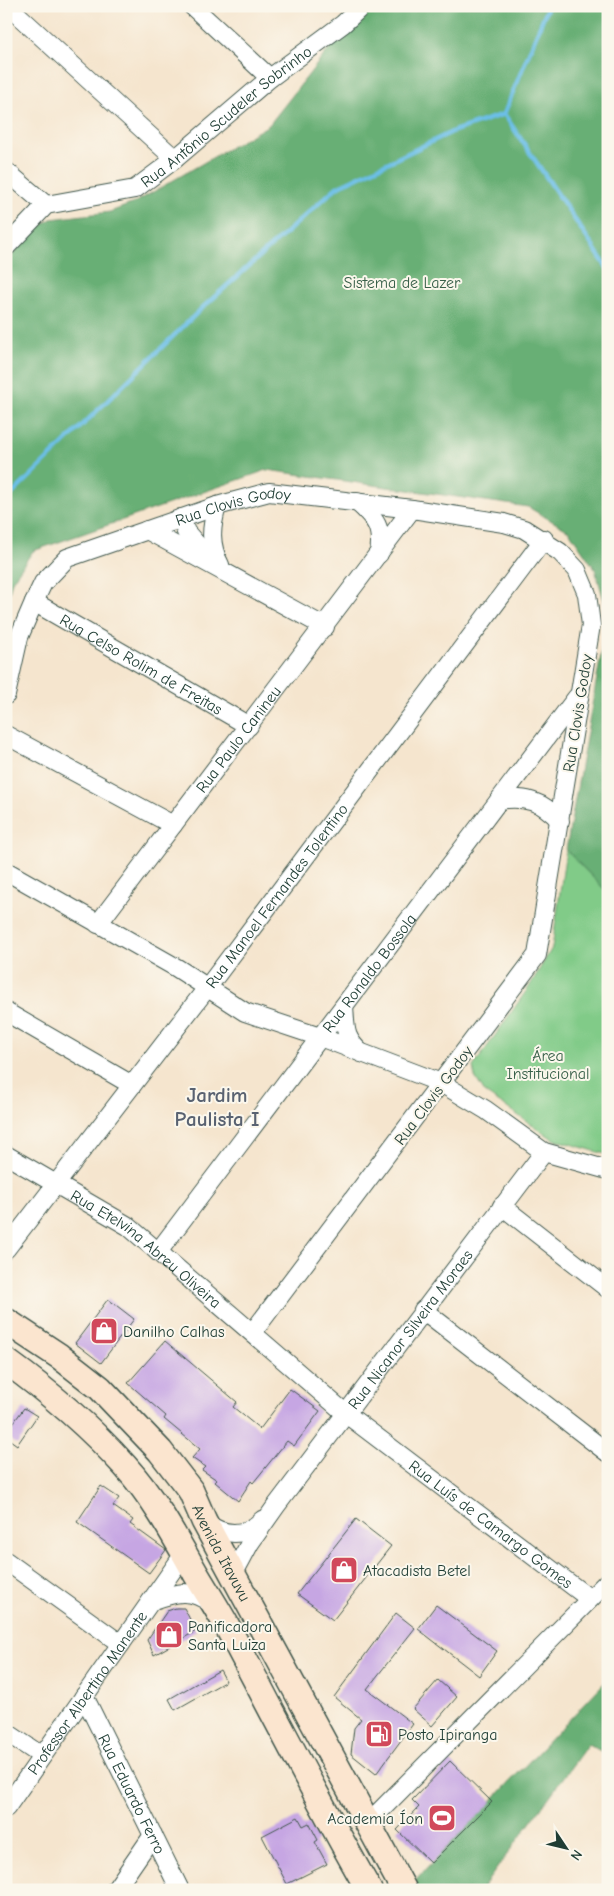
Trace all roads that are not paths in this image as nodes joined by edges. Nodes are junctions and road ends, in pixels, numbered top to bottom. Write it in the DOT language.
graph roads {
  1 [pos="8,6"];
  2 [pos="192,6"];
  3 [pos="362,6"];
  4 [pos="270,78"];
  5 [pos="175,159"];
  6 [pos="6,171"];
  7 [pos="46,205"];
  8 [pos="6,247"];
  9 [pos="357,502"];
  10 [pos="217,506"];
  11 [pos="412,509"];
  12 [pos="181,518"];
  13 [pos="146,530"];
  14 [pos="544,539"];
  15 [pos="379,554"];
  16 [pos="222,570"];
  17 [pos="34,602"];
  18 [pos="324,627"];
  19 [pos="6,695"];
  20 [pos="579,695"];
  21 [pos="249,726"];
  22 [pos="6,735"];
  23 [pos="499,800"];
  24 [pos="560,821"];
  25 [pos="173,825"];
  26 [pos="6,871"];
  27 [pos="98,924"];
  28 [pos="207,988"];
  29 [pos="344,1006"];
  30 [pos="6,1012"];
  31 [pos="286,1026"];
  32 [pos="320,1037"];
  33 [pos="361,1053"];
  34 [pos="299,1065"];
  35 [pos="441,1083"];
  36 [pos="132,1085"];
  37 [pos="544,1152"];
  38 [pos="6,1155"];
  39 [pos="601,1168"];
  40 [pos="58,1183"];
  41 [pos="502,1206"];
  42 [pos="6,1249"];
  43 [pos="158,1252"];
  44 [pos="608,1288"];
  45 [pos="423,1310"];
  46 [pos="6,1321"];
  47 [pos="253,1332"];
  48 [pos="6,1361"];
  49 [pos="345,1413"];
  50 [pos="392,1449"];
  51 [pos="608,1452"];
  52 [pos="276,1506"];
  53 [pos="216,1532"];
  54 [pos="186,1554"];
  55 [pos="6,1562"];
  56 [pos="234,1572"];
  57 [pos="608,1582"];
  58 [pos="590,1599"];
  59 [pos="151,1600"];
  60 [pos="221,1617"];
  61 [pos="121,1644"];
  62 [pos="84,1696"];
  63 [pos="6,1732"];
  64 [pos="42,1756"];
  65 [pos="6,1808"];
  66 [pos="368,1823"];
  67 [pos="153,1835"];
  68 [pos="115,1890"];
  69 [pos="180,1890"];
  70 [pos="369,1890"];
  71 [pos="404,1890"];
  1 -- 5 [label="street"];
  2 -- 4 [label="street"];
  3 -- 4 [label="street, Rua Antônio Scudeler Sobrinho"];
  4 -- 5 [label="street, Rua Antônio Scudeler Sobrinho"];
  5 -- 7 [label="street, Rua Antônio Scudeler Sobrinho"];
  6 -- 7 [label="street"];
  7 -- 8 [label="street"];
  9 -- 10 [label="street, Rua Clovis Godoy"];
  9 -- 11 [label="street, Rua Clovis Godoy"];
  9 -- 15 [label="street"];
  10 -- 12 [label="street, Rua Clovis Godoy"];
  10 -- 16 [label="street"];
  11 -- 14 [label="street, Rua Clovis Godoy"];
  11 -- 15 [label="street, Rua Paulo Canineu"];
  12 -- 13 [label="street, Rua Clovis Godoy"];
  12 -- 16 [label="street"];
  13 -- 16 [label="street"];
  13 -- 17 [label="street, Rua Clovis Godoy"];
  14 -- 20 [label="street, Rua Clovis Godoy"];
  14 -- 28 [label="street, Rua Manoel Fernandes Tolentino"];
  15 -- 18 [label="street, Rua Paulo Canineu"];
  16 -- 18 [label="street"];
  17 -- 19 [label="street, Rua Clovis Godoy"];
  17 -- 21 [label="street, Rua Celso Rolim de Freitas"];
  18 -- 21 [label="street, Rua Paulo Canineu"];
  20 -- 23 [label="street, Rua Ronaldo Bossola"];
  20 -- 24 [label="street, Rua Clovis Godoy"];
  21 -- 25 [label="street, Rua Paulo Canineu"];
  22 -- 25 [label="street"];
  23 -- 24 [label="street"];
  23 -- 29 [label="street, Rua Ronaldo Bossola"];
  24 -- 35 [label="street, Rua Clovis Godoy"];
  25 -- 27 [label="street, Rua Paulo Canineu"];
  26 -- 27 [label="street"];
  27 -- 28 [label="street"];
  28 -- 31 [label="street"];
  28 -- 36 [label="street, Rua Manoel Fernandes Tolentino"];
  29 -- 32 [label="street, Rua Ronaldo Bossola"];
  29 -- 33 [label="street"];
  30 -- 36 [label="street"];
  31 -- 32 [label="street"];
  31 -- 34 [label="street"];
  32 -- 33 [label="street"];
  32 -- 34 [label="street, Rua Ronaldo Bossola"];
  33 -- 35 [label="street"];
  34 -- 43 [label="street, Rua Ronaldo Bossola"];
  35 -- 37 [label="street"];
  35 -- 47 [label="street, Rua Clovis Godoy"];
  36 -- 40 [label="street, Rua Manoel Fernandes Tolentino"];
  37 -- 39 [label="street"];
  37 -- 41 [label="street, Rua Nicanor Silveira Moraes"];
  38 -- 40 [label="street, Rua Etelvina Abreu Oliveira"];
  40 -- 42 [label="street, Rua Manoel Fernandes Tolentino"];
  40 -- 43 [label="street, Rua Etelvina Abreu Oliveira"];
  41 -- 44 [label="street"];
  41 -- 45 [label="street, Rua Nicanor Silveira Moraes"];
  43 -- 47 [label="street, Rua Etelvina Abreu Oliveira"];
  45 -- 49 [label="street, Rua Nicanor Silveira Moraes"];
  45 -- 51 [label="street"];
  46 -- 53 [label="main road, Avenida Itavuvu"];
  47 -- 49 [label="street, Rua Etelvina Abreu Oliveira"];
  48 -- 54 [label="main road, Avenida Itavuvu"];
  49 -- 50 [label="street, Rua Etelvina Abreu Oliveira"];
  49 -- 52 [label="street, Rua Nicanor Silveira Moraes"];
  50 -- 58 [label="street, Rua Luís de Camargo Gomes"];
  52 -- 53 [label="street, Rua Nicanor Silveira Moraes"];
  52 -- 56 [label="street, Rua Nicanor Silveira Moraes"];
  53 -- 54 [label="main road"];
  53 -- 56 [label="main road, Avenida Itavuvu"];
  54 -- 59 [label="street, Professor Albertino Manente"];
  54 -- 60 [label="main road, Avenida Itavuvu"];
  55 -- 61 [label="street"];
  56 -- 60 [label="main road"];
  56 -- 66 [label="main road, Avenida Itavuvu"];
  57 -- 58 [label="street"];
  58 -- 66 [label="street"];
  59 -- 60 [label="street, Professor Albertino Manente"];
  59 -- 61 [label="street, Professor Albertino Manente"];
  60 -- 70 [label="main road, Avenida Itavuvu"];
  61 -- 62 [label="street, Professor Albertino Manente"];
  62 -- 64 [label="street, Professor Albertino Manente"];
  62 -- 67 [label="street, Rua Eduardo Ferro"];
  63 -- 64 [label="street"];
  64 -- 65 [label="street, Professor Albertino Manente"];
  66 -- 71 [label="main road, Avenida Itavuvu"];
  67 -- 68 [label="street"];
  67 -- 69 [label="street, Rua Eduardo Ferro"];
}
